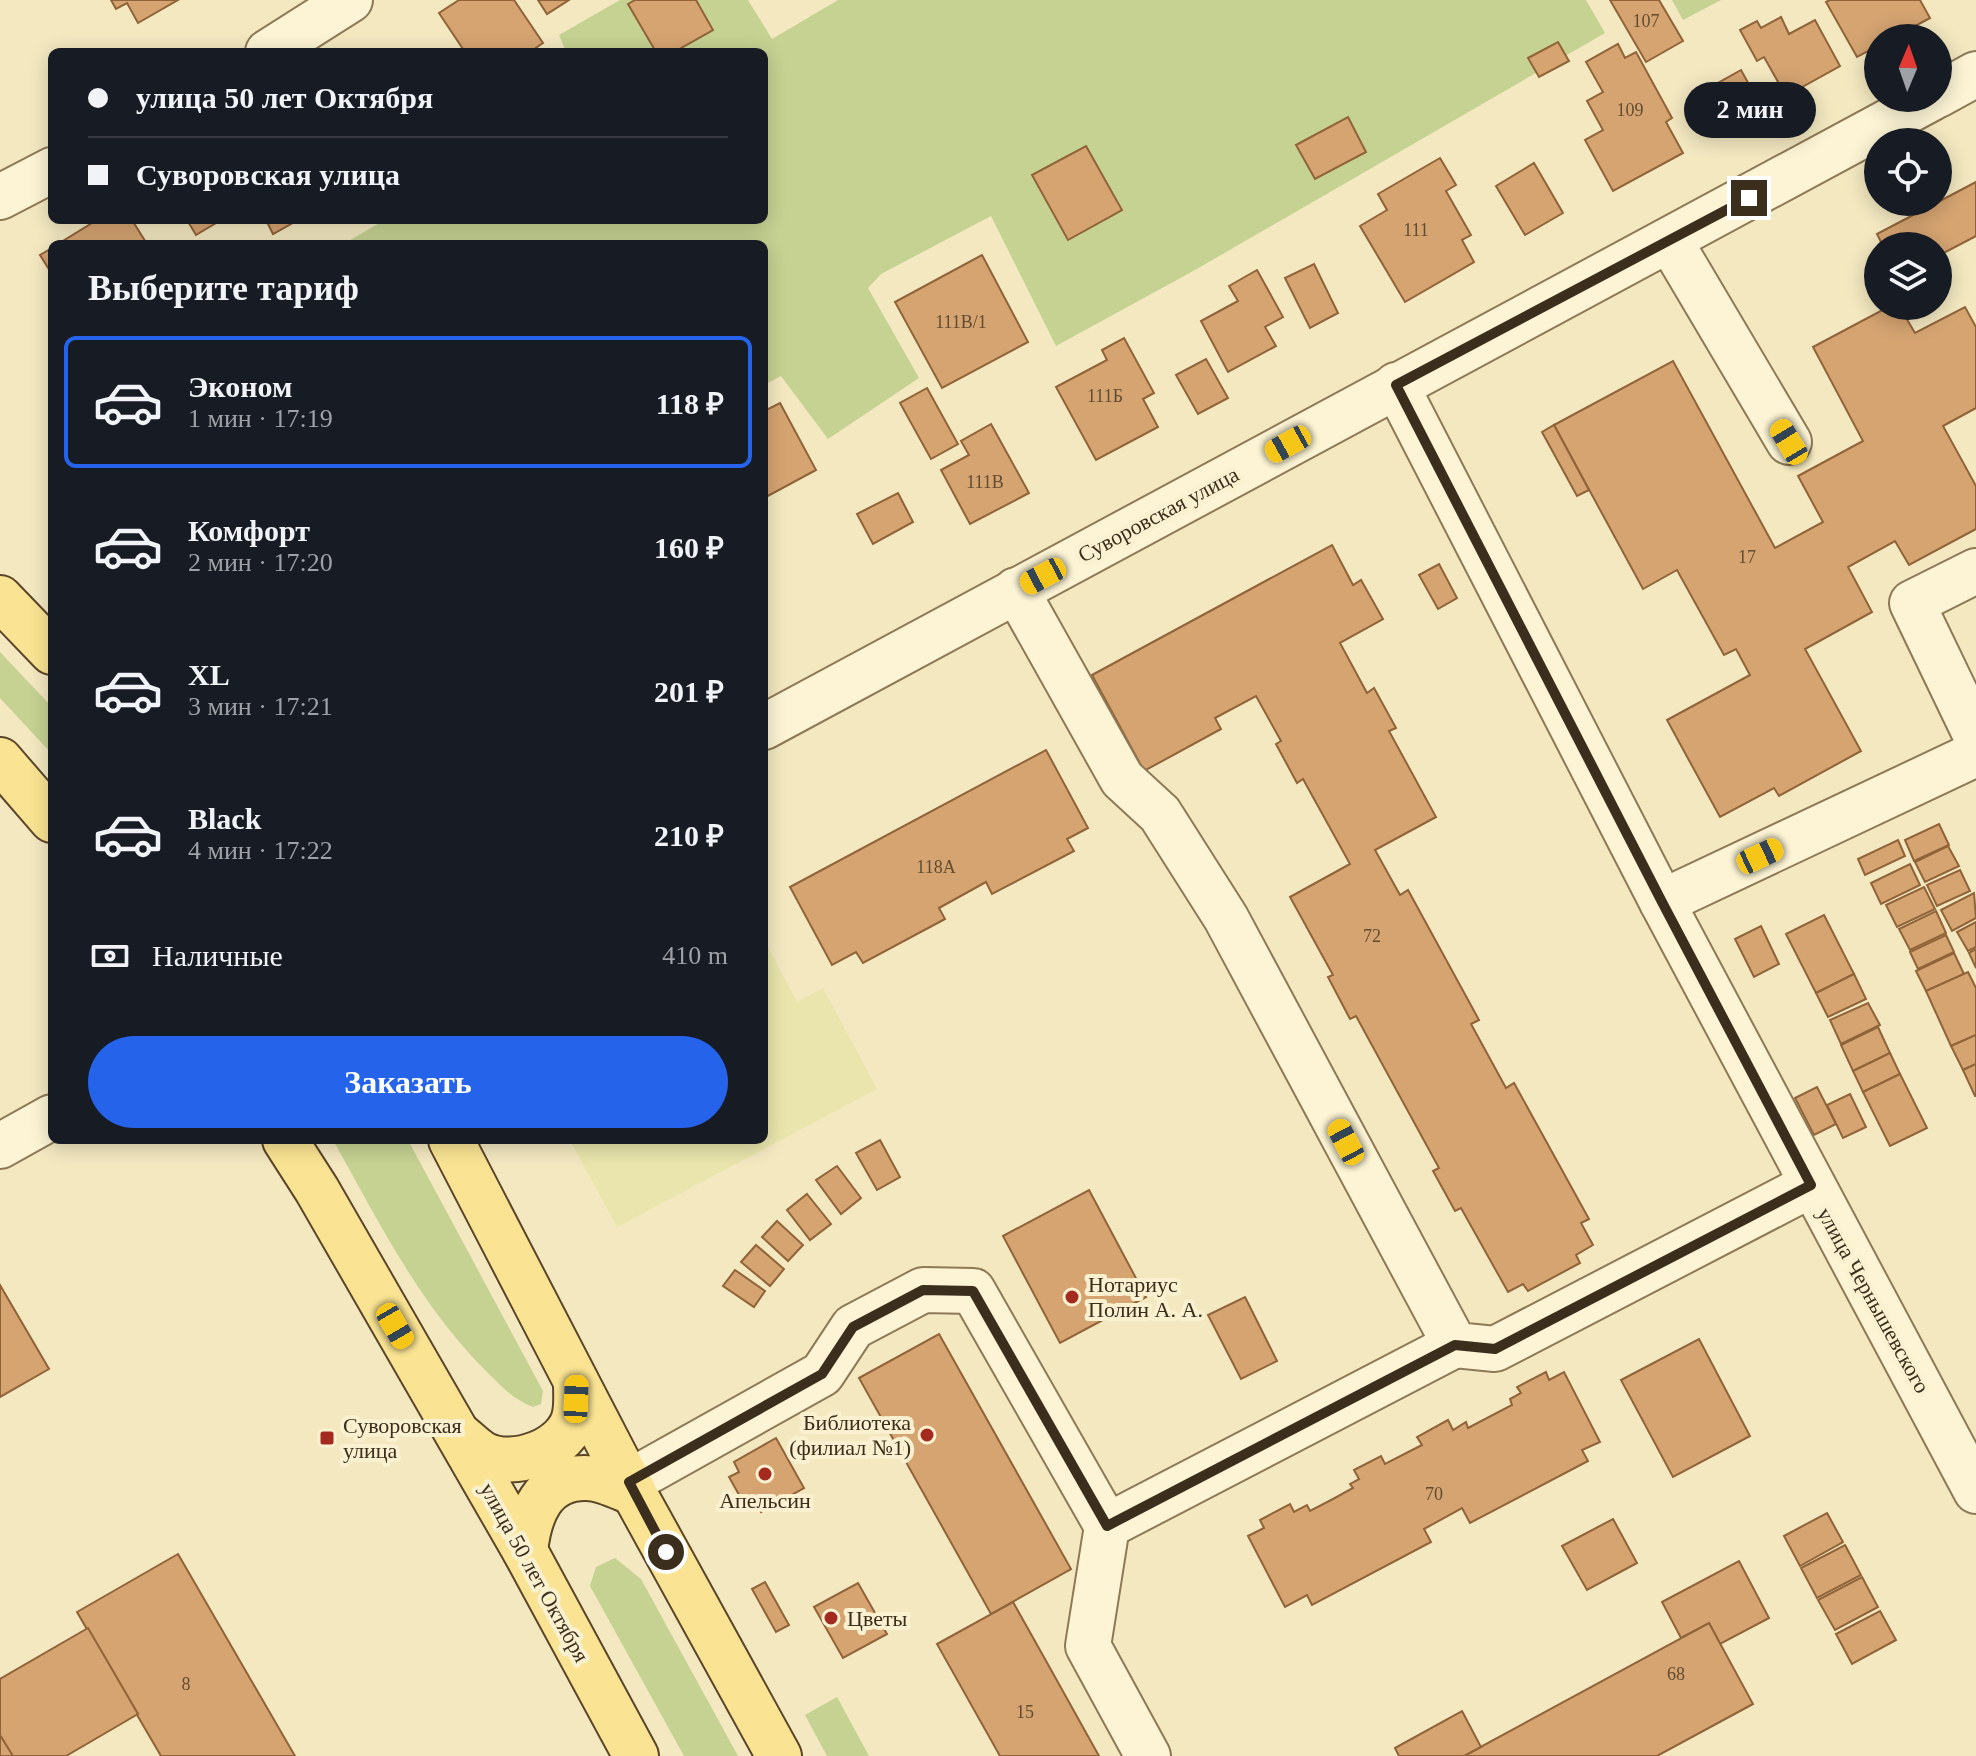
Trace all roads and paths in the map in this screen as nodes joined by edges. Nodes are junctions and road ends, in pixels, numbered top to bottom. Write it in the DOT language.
graph roads {
  1 [pos="350,0"];
  2 [pos="274,48"];
  3 [pos="1976,74"];
  4 [pos="1952,87"];
  5 [pos="1906,112"];
  6 [pos="48,172"];
  7 [pos="0,197"];
  8 [pos="1670,241"];
  9 [pos="1396,385"];
  10 [pos="1789,442"];
  11 [pos="1976,571"];
  12 [pos="1016,590"];
  13 [pos="0,598"];
  14 [pos="48,648"];
  15 [pos="768,725"];
  16 [pos="1976,736"];
  17 [pos="1976,754"];
  18 [pos="0,760"];
  19 [pos="48,815"];
  20 [pos="1662,902"];
  21 [pos="48,1119"];
  22 [pos="288,1144"];
  23 [pos="453,1144"];
  24 [pos="0,1146"];
  25 [pos="1811,1185"];
  26 [pos="1455,1345"];
  27 [pos="576,1382"];
  28 [pos="458,1434"];
  29 [pos="631,1488"];
  30 [pos="1976,1491"];
  31 [pos="1107,1526"];
  32 [pos="525,1551"];
  33 [pos="636,1756"];
  34 [pos="779,1756"];
  35 [pos="1148,1756"];
  1 -- 2 [label="street"];
  3 -- 4 [label="street"];
  5 -- 8 [label="street, Суворовская улица"];
  6 -- 7 [label="street"];
  8 -- 9 [label="street, Суворовская улица"];
  8 -- 10 [label="street"];
  9 -- 12 [label="street, Суворовская улица"];
  9 -- 20 [label="street, улица Чернышевского"];
  11 -- 16 [label="street"];
  12 -- 15 [label="street, Суворовская улица"];
  12 -- 26 [label="street"];
  13 -- 14 [label="main road"];
  17 -- 20 [label="street"];
  18 -- 19 [label="main road"];
  20 -- 25 [label="street, улица Чернышевского"];
  21 -- 24 [label="street"];
  22 -- 28 [label="main road, улица 50 лет Октября"];
  23 -- 27 [label="main road"];
  25 -- 26 [label="street"];
  25 -- 30 [label="street, улица Чернышевского"];
  26 -- 31 [label="street"];
  27 -- 28 [label="main road"];
  27 -- 29 [label="main road"];
  28 -- 32 [label="main road, улица 50 лет Октября"];
  29 -- 31 [label="street"];
  29 -- 32 [label="main road"];
  29 -- 34 [label="main road"];
  31 -- 35 [label="street"];
  32 -- 33 [label="main road, улица 50 лет Октября"];
}
